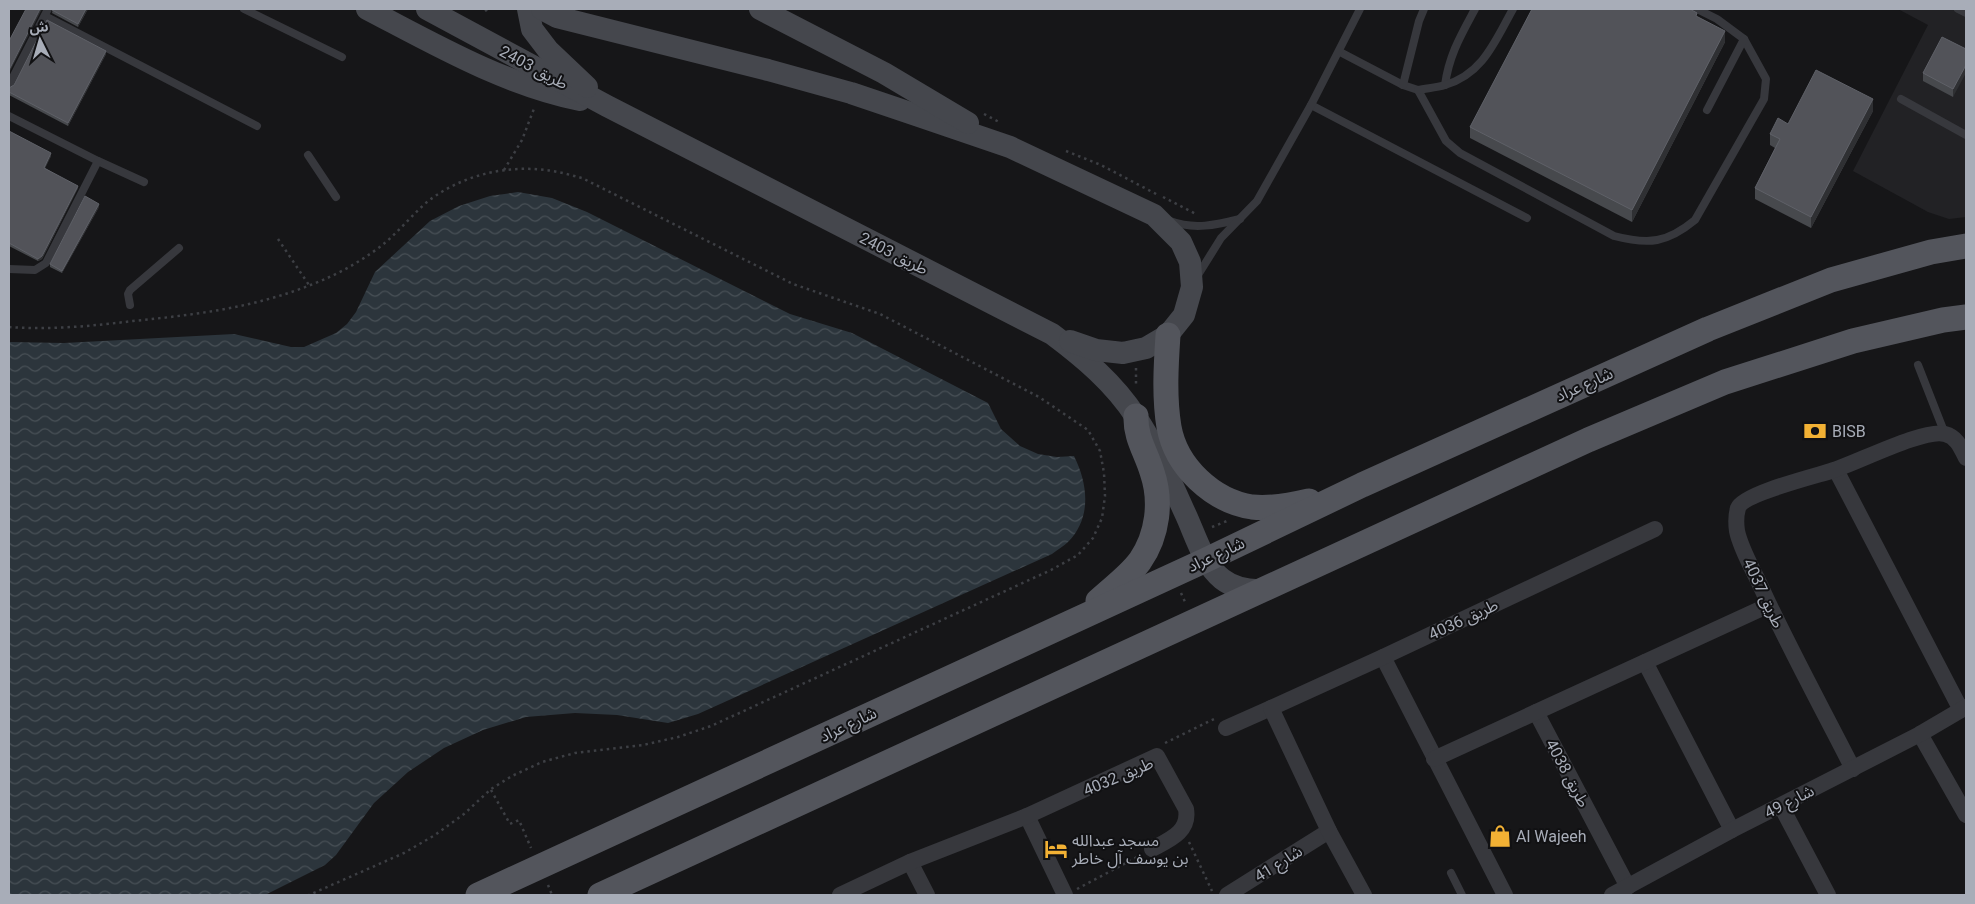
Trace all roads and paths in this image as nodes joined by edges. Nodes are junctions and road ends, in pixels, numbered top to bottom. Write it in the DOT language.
graph roads {
  1 [pos="244,9"];
  2 [pos="367,9"];
  3 [pos="427,9"];
  4 [pos="528,9"];
  5 [pos="542,9"];
  6 [pos="760,9"];
  7 [pos="1360,9"];
  8 [pos="1424,9"];
  9 [pos="1475,9"];
  10 [pos="1513,9"];
  11 [pos="1697,9"];
  12 [pos="1958,9"];
  13 [pos="46,12"];
  14 [pos="1966,13"];
  15 [pos="1744,39"];
  16 [pos="1340,52"];
  17 [pos="342,57"];
  18 [pos="9,85"];
  19 [pos="1403,85"];
  20 [pos="1445,85"];
  21 [pos="1418,90"];
  22 [pos="541,91"];
  23 [pos="1901,99"];
  24 [pos="1311,105"];
  25 [pos="607,106"];
  26 [pos="1707,110"];
  27 [pos="980,112"];
  28 [pos="9,117"];
  29 [pos="1003,124"];
  30 [pos="257,126"];
  31 [pos="1966,135"];
  32 [pos="1010,147"];
  33 [pos="1059,149"];
  34 [pos="308,155"];
  35 [pos="98,161"];
  36 [pos="504,170"];
  37 [pos="144,182"];
  38 [pos="336,198"];
  39 [pos="1154,215"];
  40 [pos="1242,218"];
  41 [pos="1527,218"];
  42 [pos="1217,224"];
  43 [pos="278,239"];
  44 [pos="1966,246"];
  45 [pos="179,248"];
  46 [pos="9,269"];
  47 [pos="309,285"];
  48 [pos="1192,287"];
  49 [pos="130,306"];
  50 [pos="1966,317"];
  51 [pos="9,327"];
  52 [pos="1052,334"];
  53 [pos="1168,335"];
  54 [pos="1136,350"];
  55 [pos="1918,365"];
  56 [pos="1136,390"];
  57 [pos="1136,416"];
  58 [pos="1956,438"];
  59 [pos="1966,458"];
  60 [pos="1836,470"];
  61 [pos="1362,485"];
  62 [pos="1655,528"];
  63 [pos="1206,560"];
  64 [pos="1265,590"];
  65 [pos="1769,605"];
  66 [pos="1080,617"];
  67 [pos="1383,657"];
  68 [pos="1645,662"];
  69 [pos="1271,708"];
  70 [pos="1964,708"];
  71 [pos="1536,712"];
  72 [pos="1226,728"];
  73 [pos="1920,734"];
  74 [pos="1157,756"];
  75 [pos="1434,759"];
  76 [pos="1853,768"];
  77 [pos="491,789"];
  78 [pos="1781,806"];
  79 [pos="1966,815"];
  80 [pos="1027,816"];
  81 [pos="519,820"];
  82 [pos="1182,829"];
  83 [pos="1732,830"];
  84 [pos="1329,831"];
  85 [pos="1152,848"];
  86 [pos="910,862"];
  87 [pos="1451,873"];
  88 [pos="1628,887"];
  89 [pos="1230,894"];
  90 [pos="309,895"];
  91 [pos="478,895"];
  92 [pos="600,895"];
  93 [pos="840,895"];
  94 [pos="927,895"];
  95 [pos="1065,895"];
  96 [pos="1214,895"];
  97 [pos="1364,895"];
  98 [pos="1462,895"];
  99 [pos="1505,895"];
  100 [pos="1612,895"];
  101 [pos="1828,895"];
  1 -- 17 [label="lane"];
  2 -- 22 [label="main road"];
  3 -- 25 [label="main road, طريق 2403"];
  4 -- 25 [label="main road"];
  5 -- 32 [label="main road"];
  6 -- 32 [label="main road"];
  7 -- 16 [label="lane"];
  8 -- 19 [label="lane"];
  9 -- 20 [label="lane"];
  10 -- 20 [label="lane"];
  11 -- 15 [label="lane"];
  12 -- 14 [label="lane"];
  13 -- 18 [label="lane"];
  13 -- 30 [label="lane"];
  15 -- 21 [label="lane"];
  15 -- 26 [label="lane"];
  16 -- 19 [label="lane"];
  16 -- 24 [label="lane"];
  19 -- 21 [label="lane"];
  20 -- 21 [label="lane"];
  22 -- 25 [label="main road"];
  22 -- 36 [label="path"];
  23 -- 31 [label="lane"];
  24 -- 40 [label="lane"];
  24 -- 41 [label="lane"];
  25 -- 52 [label="main road, طريق 2403"];
  27 -- 29 [label="path"];
  28 -- 35 [label="lane"];
  32 -- 39 [label="main road"];
  33 -- 42 [label="path"];
  34 -- 38 [label="lane"];
  35 -- 37 [label="lane"];
  35 -- 46 [label="lane"];
  36 -- 47 [label="path"];
  36 -- 77 [label="path"];
  39 -- 42 [label="lane"];
  39 -- 48 [label="main road"];
  40 -- 42 [label="lane"];
  40 -- 48 [label="lane"];
  43 -- 47 [label="path"];
  44 -- 61 [label="main road, شارع عراد"];
  45 -- 49 [label="lane"];
  47 -- 51 [label="path"];
  48 -- 53 [label="main road"];
  50 -- 64 [label="main road"];
  52 -- 54 [label="main road"];
  52 -- 57 [label="main road, طريق 2403"];
  53 -- 54 [label="main road"];
  53 -- 61 [label="main road"];
  54 -- 56 [label="path"];
  55 -- 58 [label="lane"];
  57 -- 63 [label="main road, طريق 2403"];
  57 -- 66 [label="main road"];
  58 -- 59 [label="street"];
  58 -- 60 [label="street, طريق 4037"];
  60 -- 65 [label="street, طريق 4037"];
  60 -- 70 [label="street"];
  61 -- 63 [label="main road, شارع عراد"];
  62 -- 67 [label="street, طريق 4036"];
  63 -- 64 [label="main road, طريق 2403"];
  63 -- 66 [label="main road, شارع عراد"];
  64 -- 92 [label="main road"];
  65 -- 68 [label="street"];
  65 -- 76 [label="street, طريق 4037"];
  66 -- 91 [label="main road, شارع عراد"];
  67 -- 69 [label="street, طريق 4036"];
  67 -- 75 [label="street"];
  68 -- 71 [label="street"];
  68 -- 83 [label="street"];
  69 -- 72 [label="street, طريق 4036"];
  69 -- 84 [label="street"];
  70 -- 73 [label="street, شارع 49"];
  71 -- 75 [label="street"];
  71 -- 88 [label="street, طريق 4038"];
  72 -- 74 [label="path"];
  73 -- 76 [label="street, شارع 49"];
  73 -- 79 [label="street"];
  74 -- 80 [label="street, طريق 4032"];
  74 -- 82 [label="street, طريق 4032"];
  75 -- 99 [label="street"];
  76 -- 78 [label="street, شارع 49"];
  77 -- 81 [label="path"];
  77 -- 90 [label="path"];
  78 -- 83 [label="street, شارع 49"];
  78 -- 101 [label="street"];
  80 -- 86 [label="street, طريق 4032"];
  80 -- 95 [label="street"];
  82 -- 85 [label="street"];
  82 -- 96 [label="path"];
  83 -- 88 [label="street, شارع 49"];
  84 -- 89 [label="street, شارع 41"];
  84 -- 97 [label="street"];
  85 -- 95 [label="path"];
  86 -- 93 [label="street, طريق 4032"];
  86 -- 94 [label="street"];
  87 -- 98 [label="lane"];
  88 -- 100 [label="street, شارع 49"];
}
